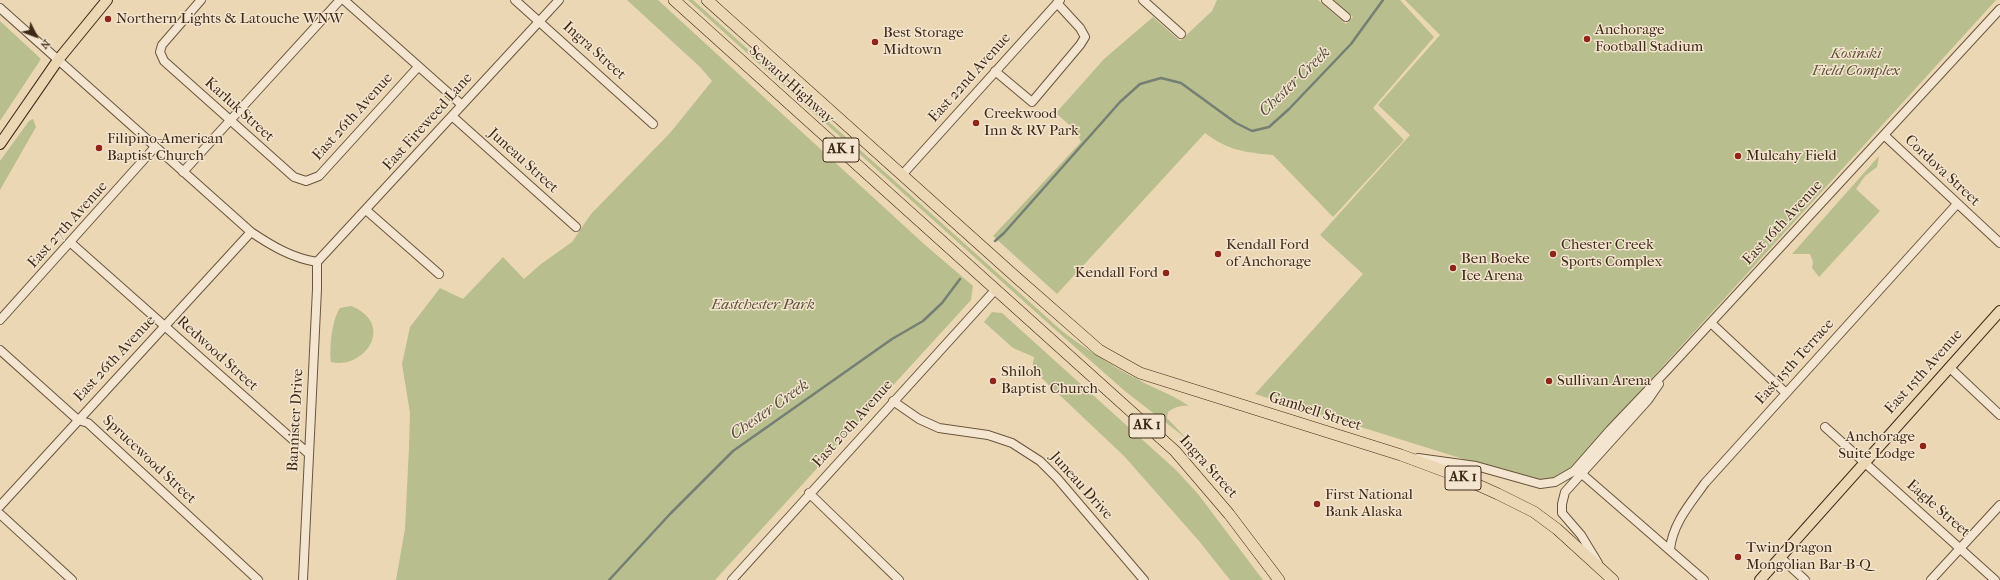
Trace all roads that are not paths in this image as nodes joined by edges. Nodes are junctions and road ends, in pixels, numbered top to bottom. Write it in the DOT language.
graph roads {
  1 [pos="107,0"];
  2 [pos="201,0"];
  3 [pos="340,0"];
  4 [pos="344,0"];
  5 [pos="515,0"];
  6 [pos="559,0"];
  7 [pos="670,0"];
  8 [pos="674,0"];
  9 [pos="707,0"];
  10 [pos="1143,0"];
  11 [pos="1326,0"];
  12 [pos="1058,1"];
  13 [pos="0,8"];
  14 [pos="2000,9"];
  15 [pos="687,12"];
  16 [pos="1346,17"];
  17 [pos="538,21"];
  18 [pos="1181,34"];
  19 [pos="58,60"];
  20 [pos="418,67"];
  21 [pos="995,71"];
  22 [pos="462,105"];
  23 [pos="452,116"];
  24 [pos="229,121"];
  25 [pos="653,124"];
  26 [pos="1884,135"];
  27 [pos="0,144"];
  28 [pos="155,147"];
  29 [pos="183,172"];
  30 [pos="902,175"];
  31 [pos="306,181"];
  32 [pos="1957,204"];
  33 [pos="366,210"];
  34 [pos="576,227"];
  35 [pos="251,232"];
  36 [pos="71,243"];
  37 [pos="2000,243"];
  38 [pos="317,262"];
  39 [pos="1011,272"];
  40 [pos="439,274"];
  41 [pos="996,289"];
  42 [pos="2000,311"];
  43 [pos="0,320"];
  44 [pos="1711,323"];
  45 [pos="165,326"];
  46 [pos="0,350"];
  47 [pos="1949,367"];
  48 [pos="1669,368"];
  49 [pos="1786,392"];
  50 [pos="893,401"];
  51 [pos="2000,415"];
  52 [pos="78,420"];
  53 [pos="1825,427"];
  54 [pos="309,454"];
  55 [pos="1401,455"];
  56 [pos="1865,462"];
  57 [pos="1582,474"];
  58 [pos="810,493"];
  59 [pos="2000,505"];
  60 [pos="0,506"];
  61 [pos="0,514"];
  62 [pos="1961,548"];
  63 [pos="1670,549"];
  64 [pos="1780,557"];
  65 [pos="1609,577"];
  66 [pos="735,579"];
  67 [pos="72,580"];
  68 [pos="258,580"];
  69 [pos="303,580"];
  70 [pos="899,580"];
  71 [pos="1144,580"];
  72 [pos="1279,580"];
  73 [pos="1704,580"];
  74 [pos="1760,580"];
  75 [pos="1805,580"];
  76 [pos="1931,580"];
  77 [pos="1996,580"];
  1 -- 19 [label="main road"];
  2 -- 24 [label="street, Karluk Street"];
  3 -- 24 [label="street"];
  4 -- 20 [label="street"];
  5 -- 17 [label="street, Ingra Street"];
  6 -- 17 [label="street, East Fireweed Lane"];
  7 -- 15 [label="highway"];
  8 -- 15 [label="highway, Seward Highway / AK 1"];
  9 -- 30 [label="highway, Seward Highway / AK 1"];
  10 -- 18 [label="street"];
  11 -- 16 [label="street"];
  12 -- 21 [label="street, East 22nd Avenue"];
  12 -- 21 [label="street"];
  13 -- 19 [label="street"];
  14 -- 26 [label="street, East 16th Avenue"];
  15 -- 41 [label="highway, Seward Highway / AK 1"];
  17 -- 22 [label="street, East Fireweed Lane"];
  17 -- 25 [label="street, Ingra Street"];
  19 -- 27 [label="main road"];
  19 -- 28 [label="street"];
  20 -- 22 [label="street"];
  20 -- 31 [label="street, East 26th Avenue"];
  21 -- 30 [label="street, East 22nd Avenue"];
  22 -- 23 [label="street, East Fireweed Lane"];
  23 -- 33 [label="street, East Fireweed Lane"];
  23 -- 34 [label="street, Juneau Street"];
  24 -- 29 [label="street"];
  24 -- 31 [label="street, Karluk Street"];
  26 -- 32 [label="street, Cordova Street"];
  26 -- 44 [label="street, East 16th Avenue"];
  28 -- 29 [label="street"];
  28 -- 36 [label="street, East 27th Avenue"];
  29 -- 35 [label="street"];
  30 -- 39 [label="highway, Seward Highway / AK 1"];
  32 -- 37 [label="street, Cordova Street"];
  32 -- 49 [label="street, East 15th Terrace"];
  33 -- 38 [label="street, East Fireweed Lane"];
  33 -- 40 [label="street"];
  35 -- 38 [label="street"];
  35 -- 45 [label="street, East 26th Avenue"];
  36 -- 43 [label="street, East 27th Avenue"];
  36 -- 45 [label="street, Redwood Street"];
  38 -- 54 [label="street, Bannister Drive"];
  39 -- 55 [label="highway, Gambell Street / AK 1"];
  41 -- 50 [label="street, East 20th Avenue"];
  41 -- 72 [label="highway, Ingra Street / AK 1"];
  42 -- 47 [label="main road, East 15th Avenue"];
  44 -- 48 [label="street, East 16th Avenue"];
  44 -- 49 [label="street"];
  45 -- 52 [label="street, East 26th Avenue"];
  45 -- 54 [label="street, Redwood Street"];
  46 -- 52 [label="street, Sprucewood Street"];
  47 -- 51 [label="street"];
  47 -- 56 [label="main road, East 15th Avenue"];
  48 -- 55 [label="street, East 16th Avenue"];
  48 -- 57 [label="street, East 16th Avenue"];
  49 -- 63 [label="street, East 15th Terrace"];
  50 -- 58 [label="street, East 20th Avenue"];
  50 -- 71 [label="street, Juneau Drive"];
  52 -- 60 [label="street, East 26th Avenue"];
  52 -- 68 [label="street, Sprucewood Street"];
  53 -- 56 [label="street, Eagle Street"];
  54 -- 69 [label="street, Bannister Drive"];
  55 -- 65 [label="highway, Gambell Street / AK 1"];
  56 -- 62 [label="street, Eagle Street"];
  56 -- 64 [label="main road, East 15th Avenue"];
  57 -- 63 [label="street"];
  57 -- 65 [label="street, East 16th Avenue"];
  58 -- 66 [label="street, East 20th Avenue"];
  58 -- 70 [label="street"];
  59 -- 62 [label="street"];
  61 -- 67 [label="street"];
  62 -- 76 [label="street"];
  62 -- 77 [label="street, Eagle Street"];
  63 -- 73 [label="street"];
  64 -- 74 [label="main road, East 15th Avenue"];
  64 -- 75 [label="street"];
}
